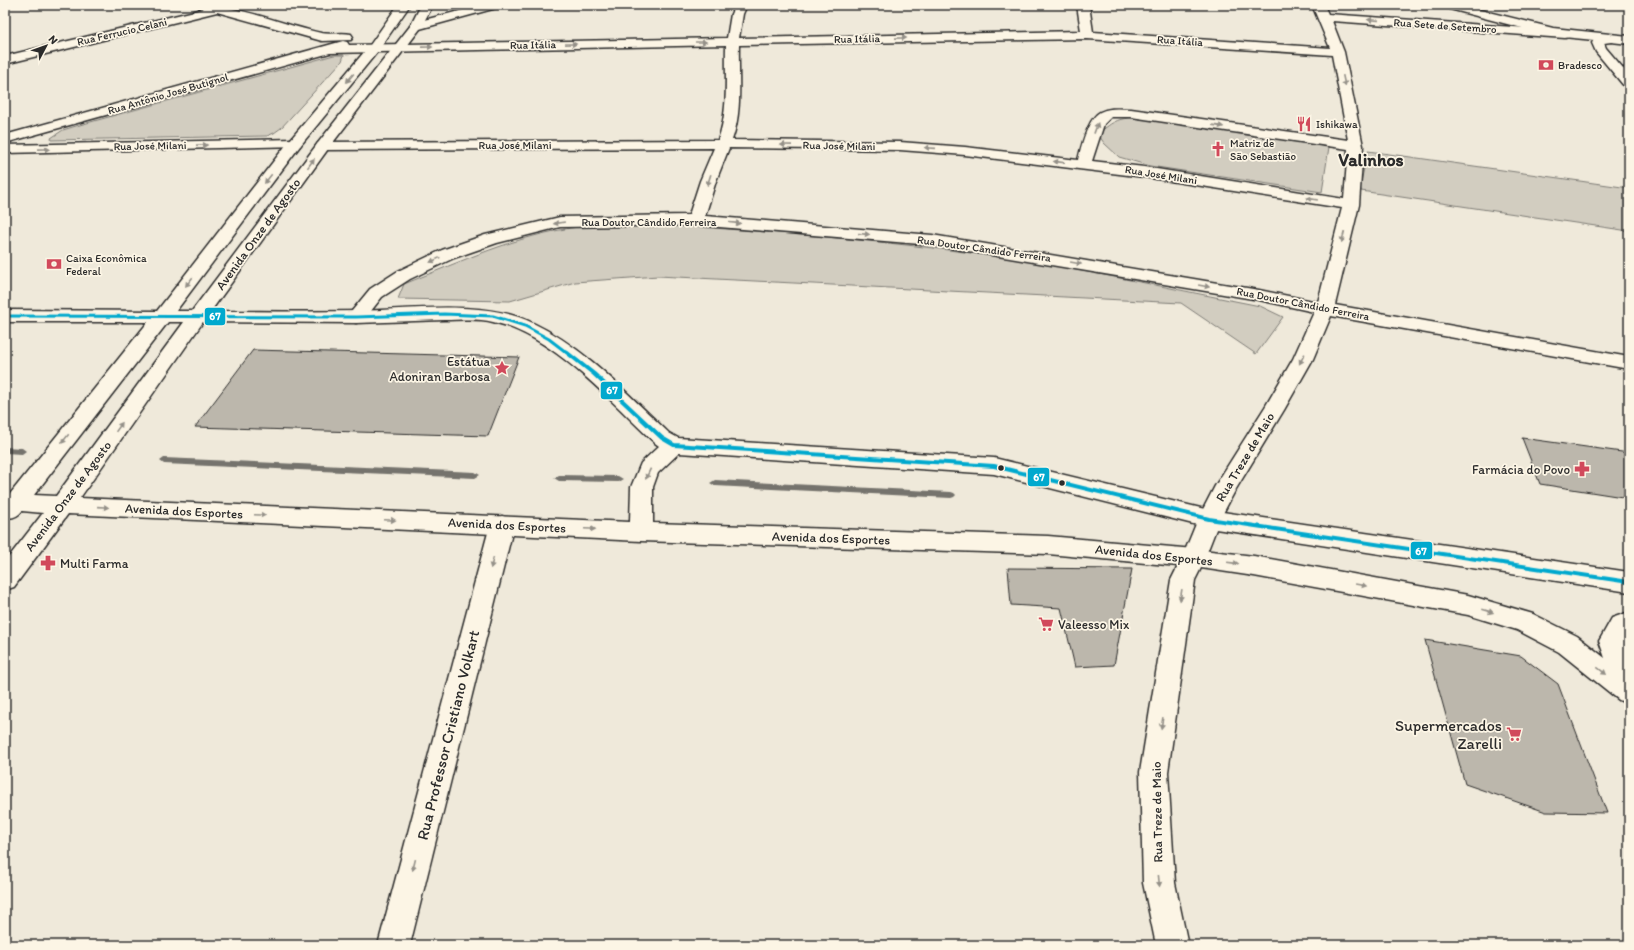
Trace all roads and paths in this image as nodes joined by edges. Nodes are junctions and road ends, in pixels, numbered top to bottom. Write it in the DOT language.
graph roads {
  1 [pos="202,5"];
  2 [pos="404,5"];
  3 [pos="427,5"];
  4 [pos="496,5"];
  5 [pos="741,5"];
  6 [pos="1083,5"];
  7 [pos="1446,5"];
  8 [pos="1476,5"];
  9 [pos="216,9"];
  10 [pos="1321,11"];
  11 [pos="1501,19"];
  12 [pos="1539,19"];
  13 [pos="416,26"];
  14 [pos="1629,28"];
  15 [pos="1511,31"];
  16 [pos="1565,34"];
  17 [pos="1087,35"];
  18 [pos="322,37"];
  19 [pos="1629,40"];
  20 [pos="733,41"];
  21 [pos="372,42"];
  22 [pos="1603,44"];
  23 [pos="399,47"];
  24 [pos="330,48"];
  25 [pos="1338,52"];
  26 [pos="5,60"];
  27 [pos="1629,83"];
  28 [pos="5,139"];
  29 [pos="295,143"];
  30 [pos="723,144"];
  31 [pos="323,146"];
  32 [pos="1356,146"];
  33 [pos="5,149"];
  34 [pos="1084,164"];
  35 [pos="1351,205"];
  36 [pos="696,220"];
  37 [pos="1325,309"];
  38 [pos="5,316"];
  39 [pos="163,316"];
  40 [pos="198,316"];
  41 [pos="356,317"];
  42 [pos="1629,363"];
  43 [pos="674,445"];
  44 [pos="64,504"];
  45 [pos="9,506"];
  46 [pos="1209,519"];
  47 [pos="502,525"];
  48 [pos="641,532"];
  49 [pos="1194,558"];
  50 [pos="5,580"];
  51 [pos="1629,582"];
  52 [pos="1629,623"];
  53 [pos="1629,690"];
  54 [pos="394,945"];
  55 [pos="1172,945"];
  1 -- 9 [label="street"];
  2 -- 21 [label="street"];
  3 -- 13 [label="street, Avenida Onze de Agosto"];
  4 -- 13 [label="street"];
  5 -- 20 [label="street"];
  6 -- 17 [label="street"];
  7 -- 11 [label="street"];
  8 -- 12 [label="street"];
  9 -- 18 [label="street"];
  9 -- 26 [label="street, Rua Ferrucio Celani"];
  15 -- 10 [label="street, Rua Sete de Setembro, one-way"];
  10 -- 25 [label="street, Rua Treze de Maio"];
  11 -- 15 [label="street"];
  11 -- 16 [label="street"];
  12 -- 14 [label="street"];
  12 -- 16 [label="street"];
  13 -- 23 [label="street, Avenida Onze de Agosto"];
  15 -- 16 [label="street, Rua Sete de Setembro"];
  16 -- 22 [label="street"];
  20 -- 17 [label="street, Rua Itália, one-way"];
  17 -- 25 [label="street, Rua Itália"];
  18 -- 21 [label="street"];
  18 -- 24 [label="street"];
  19 -- 22 [label="street"];
  23 -- 20 [label="street, Rua Itália, one-way"];
  20 -- 30 [label="street"];
  21 -- 23 [label="street, Rua Itália"];
  21 -- 24 [label="street, Rua Antônio José Butignol"];
  21 -- 29 [label="street, Avenida Onze de Agosto, one-way"];
  22 -- 27 [label="street"];
  23 -- 31 [label="street, Avenida Onze de Agosto"];
  24 -- 28 [label="street, Rua Antônio José Butignol"];
  25 -- 32 [label="street, Rua Treze de Maio, one-way"];
  33 -- 29 [label="street, Rua José Milani, one-way"];
  29 -- 39 [label="street, Avenida Onze de Agosto, one-way"];
  30 -- 31 [label="street, Rua José Milani"];
  34 -- 30 [label="street, Rua José Milani, one-way"];
  30 -- 36 [label="street, one-way"];
  40 -- 31 [label="street, Avenida Onze de Agosto, one-way"];
  34 -- 32 [label="street, one-way"];
  32 -- 35 [label="street, Rua Treze de Maio"];
  35 -- 34 [label="street, Rua José Milani, one-way"];
  35 -- 37 [label="street, Rua Treze de Maio, one-way"];
  36 -- 37 [label="street, Rua Doutor Cândido Ferreira, one-way"];
  36 -- 41 [label="street, Rua Doutor Cândido Ferreira, one-way"];
  37 -- 42 [label="street, Rua Doutor Cândido Ferreira"];
  37 -- 46 [label="street, Rua Treze de Maio, one-way"];
  38 -- 39 [label="street"];
  39 -- 40 [label="street"];
  39 -- 45 [label="street, Avenida Onze de Agosto, one-way"];
  40 -- 41 [label="street"];
  44 -- 40 [label="street, Avenida Onze de Agosto, one-way"];
  41 -- 43 [label="street"];
  43 -- 46 [label="street"];
  43 -- 48 [label="street, one-way"];
  44 -- 45 [label="street, Avenida dos Esportes"];
  44 -- 47 [label="street, Avenida dos Esportes, one-way"];
  44 -- 50 [label="street, Avenida Onze de Agosto"];
  46 -- 49 [label="street, Rua Treze de Maio"];
  46 -- 51 [label="street"];
  47 -- 48 [label="street, Avenida dos Esportes, one-way"];
  47 -- 54 [label="street, Rua Professor Cristiano Volkart, one-way"];
  48 -- 49 [label="street, Avenida dos Esportes"];
  49 -- 53 [label="street, Avenida dos Esportes, one-way"];
  49 -- 55 [label="street, Rua Treze de Maio, one-way"];
  52 -- 53 [label="street"];
}
